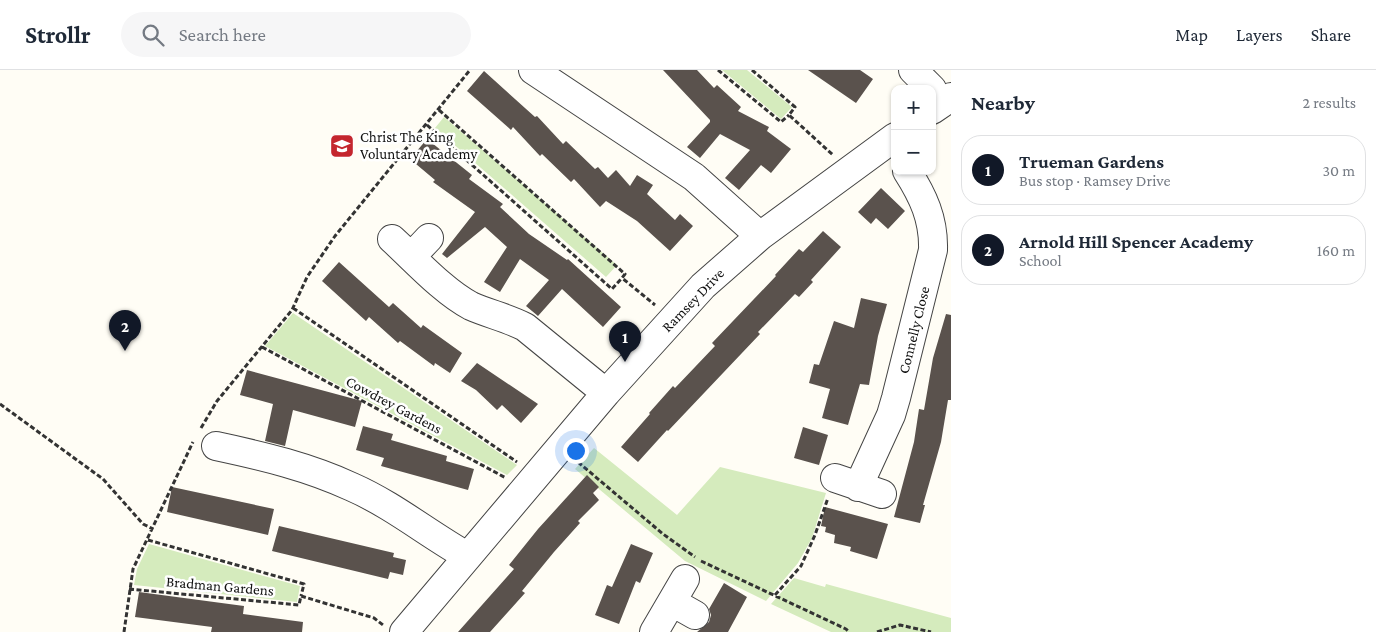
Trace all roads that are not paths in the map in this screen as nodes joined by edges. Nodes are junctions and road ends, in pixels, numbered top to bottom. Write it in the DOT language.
graph roads {
  1 [pos="913,70"];
  2 [pos="536,71"];
  3 [pos="938,97"];
  4 [pos="891,145"];
  5 [pos="909,175"];
  6 [pos="760,236"];
  7 [pos="411,245"];
  8 [pos="606,393"];
  9 [pos="233,446"];
  10 [pos="858,486"];
  11 [pos="466,556"];
  12 [pos="695,615"];
  13 [pos="395,630"];
  14 [pos="654,632"];
  1 -- 3 [label="street"];
  2 -- 6 [label="street"];
  4 -- 6 [label="street, Ramsey Drive"];
  5 -- 10 [label="street, Connelly Close"];
  6 -- 8 [label="street, Ramsey Drive"];
  7 -- 8 [label="street"];
  8 -- 11 [label="street, Ramsey Drive"];
  9 -- 11 [label="street"];
  11 -- 13 [label="street, Ramsey Drive"];
  12 -- 14 [label="street"];
}
